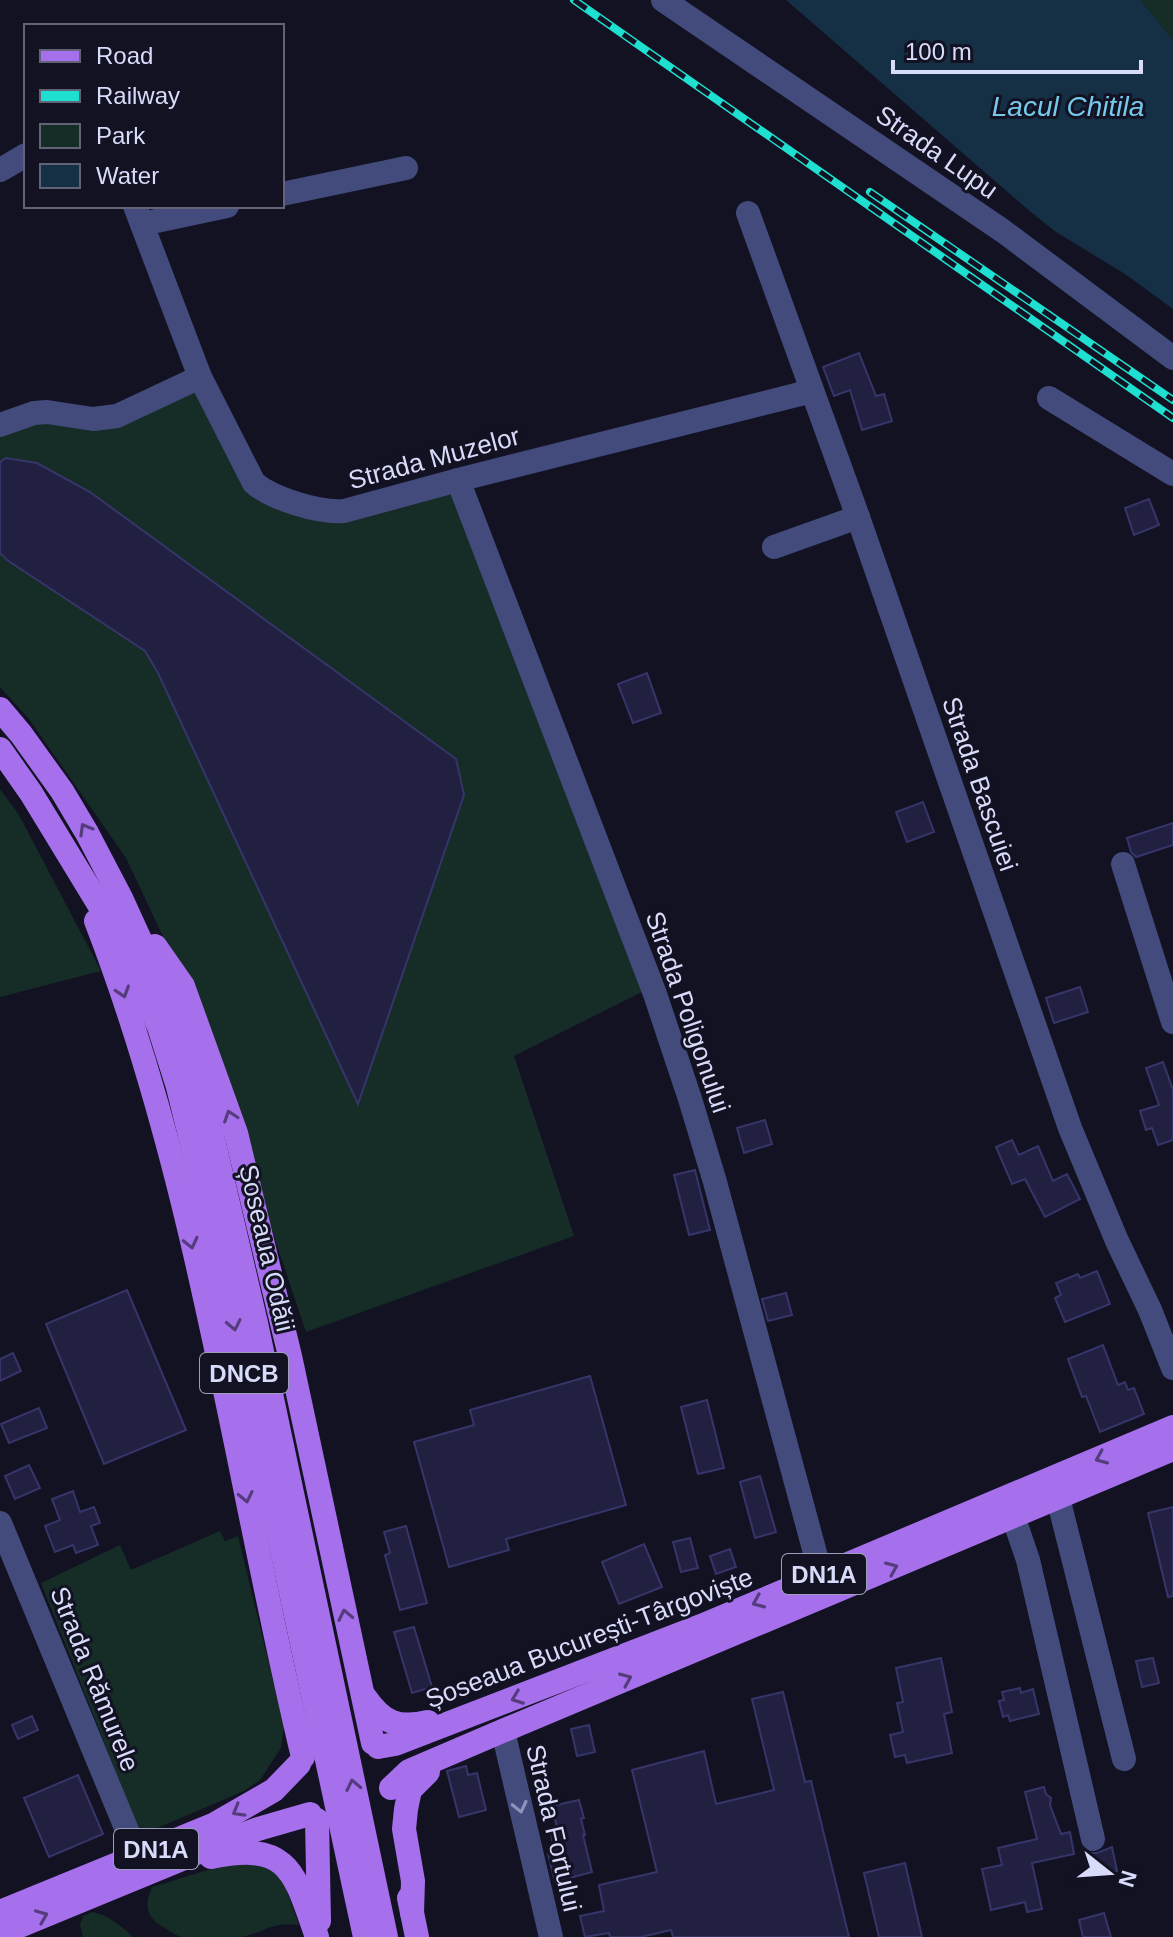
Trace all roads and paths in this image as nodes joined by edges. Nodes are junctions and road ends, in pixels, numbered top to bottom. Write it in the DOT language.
graph roads {
  1 [pos="663,0"];
  2 [pos="24,156"];
  3 [pos="406,168"];
  4 [pos="0,170"];
  5 [pos="284,194"];
  6 [pos="207,208"];
  7 [pos="748,213"];
  8 [pos="139,215"];
  9 [pos="1173,358"];
  10 [pos="200,377"];
  11 [pos="812,391"];
  12 [pos="1049,398"];
  13 [pos="0,425"];
  14 [pos="1173,474"];
  15 [pos="458,480"];
  16 [pos="858,517"];
  17 [pos="774,547"];
  18 [pos="0,709"];
  19 [pos="0,749"];
  20 [pos="1123,864"];
  21 [pos="75,867"];
  22 [pos="121,898"];
  23 [pos="1173,1022"];
  24 [pos="1173,1368"];
  25 [pos="1173,1427"];
  26 [pos="1173,1449"];
  27 [pos="1058,1498"];
  28 [pos="1013,1516"];
  29 [pos="0,1523"];
  30 [pos="821,1575"];
  31 [pos="310,1633"];
  32 [pos="361,1691"];
  33 [pos="472,1715"];
  34 [pos="498,1733"];
  35 [pos="375,1745"];
  36 [pos="1124,1759"];
  37 [pos="301,1760"];
  38 [pos="389,1793"];
  39 [pos="314,1817"];
  40 [pos="1093,1839"];
  41 [pos="138,1857"];
  42 [pos="165,1866"];
  43 [pos="365,1890"];
  44 [pos="0,1912"];
  45 [pos="412,1913"];
  46 [pos="0,1934"];
  47 [pos="318,1937"];
  48 [pos="365,1937"];
  49 [pos="386,1937"];
  50 [pos="417,1937"];
  51 [pos="551,1937"];
  1 -- 9 [label="street, Strada Lupu"];
  2 -- 4 [label="street"];
  3 -- 5 [label="street"];
  6 -- 8 [label="street"];
  7 -- 11 [label="street, Strada Bascuiei"];
  8 -- 10 [label="street, Strada Muzelor"];
  10 -- 13 [label="street"];
  10 -- 15 [label="street, Strada Muzelor"];
  11 -- 15 [label="street, Strada Muzelor"];
  11 -- 16 [label="street, Strada Bascuiei"];
  12 -- 14 [label="street"];
  15 -- 30 [label="street, Strada Poligonului"];
  16 -- 17 [label="street"];
  16 -- 24 [label="street, Strada Bascuiei"];
  22 -- 18 [label="main road, Șoseaua Odăii / DNCB, one-way"];
  19 -- 21 [label="main road, Șoseaua Odăii / DNCB"];
  20 -- 23 [label="street"];
  21 -- 31 [label="main road, Șoseaua Odăii / DNCB, one-way"];
  21 -- 37 [label="main road, one-way"];
  22 -- 31 [label="main road, Șoseaua Odăii / DNCB"];
  32 -- 22 [label="main road, one-way"];
  25 -- 30 [label="main road, Șoseaua București-Târgoviște / DN1A, one-way"];
  26 -- 27 [label="main road, Șoseaua București-Târgoviște / DN1A"];
  27 -- 28 [label="main road, Șoseaua București-Târgoviște / DN1A"];
  27 -- 36 [label="street"];
  34 -- 28 [label="main road, Șoseaua București-Târgoviște / DN1A, one-way"];
  28 -- 40 [label="street"];
  29 -- 41 [label="street, Strada Rămurele"];
  30 -- 33 [label="main road, Șoseaua București-Târgoviște / DN1A, one-way"];
  31 -- 43 [label="main road, Șoseaua Odăii / DNCB"];
  32 -- 33 [label="main road"];
  32 -- 35 [label="main road"];
  33 -- 35 [label="main road, Șoseaua București-Târgoviște / DN1A"];
  34 -- 38 [label="main road, Șoseaua București-Târgoviște / DN1A"];
  34 -- 45 [label="main road"];
  34 -- 51 [label="street, Strada Fortului, one-way"];
  35 -- 37 [label="main road, DN1A"];
  35 -- 38 [label="main road"];
  37 -- 39 [label="main road"];
  37 -- 41 [label="main road, DN1A, one-way"];
  38 -- 39 [label="main road, DN1A"];
  38 -- 45 [label="main road"];
  39 -- 42 [label="main road, DN1A"];
  39 -- 47 [label="main road"];
  41 -- 44 [label="main road, DN1A"];
  46 -- 42 [label="main road, DN1A, one-way"];
  42 -- 47 [label="main road"];
  43 -- 48 [label="main road, Șoseaua Odăii / DNCB"];
  43 -- 49 [label="main road, Șoseaua Odăii / DNCB"];
  45 -- 50 [label="main road"];
}
